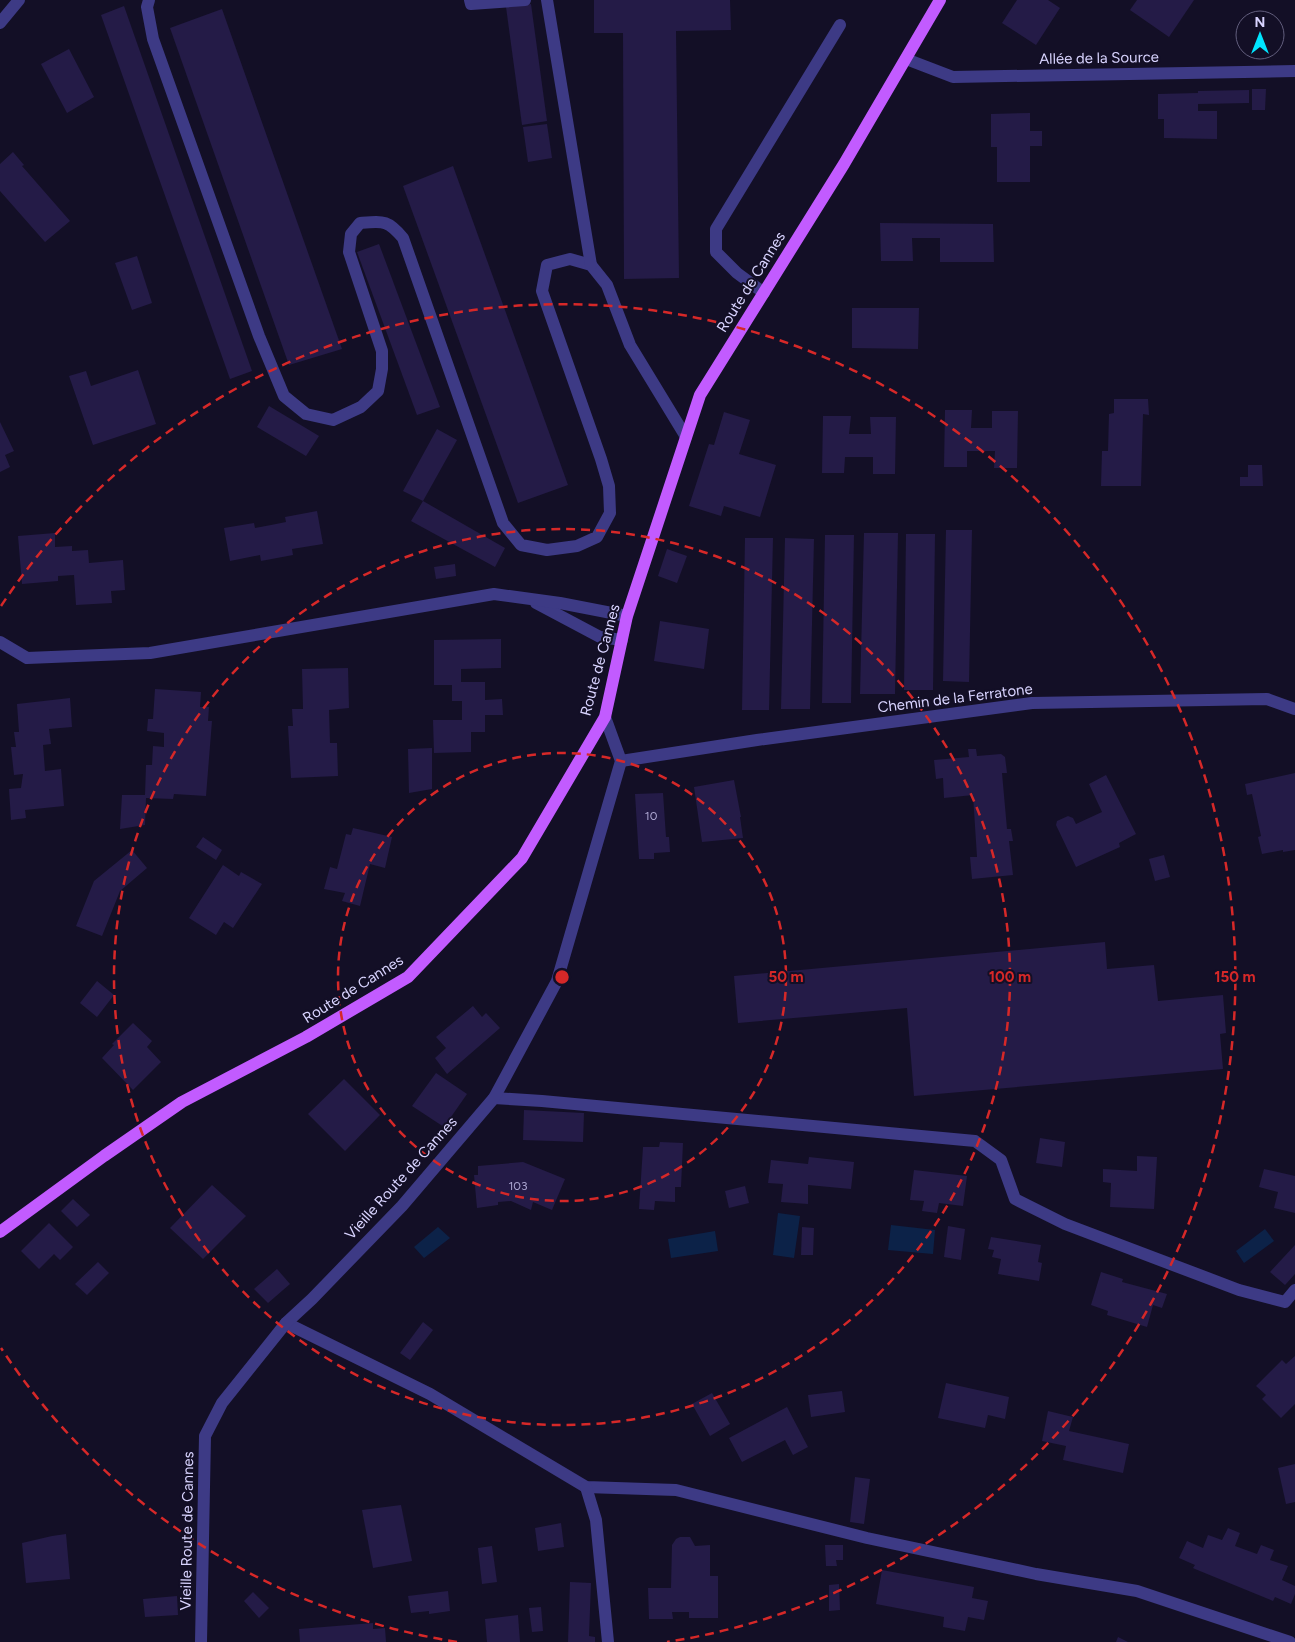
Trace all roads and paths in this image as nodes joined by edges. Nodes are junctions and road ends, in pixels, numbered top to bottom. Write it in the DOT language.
graph roads {
  1 [pos="19,0"];
  2 [pos="149,0"];
  3 [pos="470,0"];
  4 [pos="526,0"];
  5 [pos="547,0"];
  6 [pos="940,0"];
  7 [pos="0,23"];
  8 [pos="840,25"];
  9 [pos="906,59"];
  10 [pos="1295,71"];
  11 [pos="591,265"];
  12 [pos="764,293"];
  13 [pos="686,437"];
  14 [pos="528,599"];
  15 [pos="627,616"];
  16 [pos="622,640"];
  17 [pos="0,642"];
  18 [pos="1295,709"];
  19 [pos="605,717"];
  20 [pos="621,762"];
  21 [pos="494,1098"];
  22 [pos="0,1232"];
  23 [pos="1295,1290"];
  24 [pos="286,1323"];
  25 [pos="586,1487"];
  26 [pos="202,1642"];
  27 [pos="608,1642"];
  28 [pos="1290,1642"];
  1 -- 7 [label="street"];
  2 -- 11 [label="street"];
  3 -- 4 [label="street"];
  5 -- 11 [label="street"];
  6 -- 9 [label="main road, Route de Cannes"];
  8 -- 12 [label="street"];
  9 -- 10 [label="street, Allée de la Source"];
  9 -- 12 [label="main road, Route de Cannes"];
  11 -- 13 [label="street"];
  12 -- 13 [label="main road, Route de Cannes"];
  13 -- 15 [label="main road, Route de Cannes"];
  14 -- 15 [label="street"];
  14 -- 16 [label="street"];
  14 -- 17 [label="street"];
  15 -- 16 [label="main road, Route de Cannes"];
  16 -- 19 [label="main road, Route de Cannes"];
  18 -- 20 [label="street, Chemin de la Ferratone"];
  19 -- 20 [label="street"];
  19 -- 22 [label="main road, Route de Cannes"];
  20 -- 21 [label="street, Vieille Route de Cannes"];
  21 -- 23 [label="street"];
  21 -- 24 [label="street, Vieille Route de Cannes"];
  24 -- 25 [label="street"];
  24 -- 26 [label="street, Vieille Route de Cannes"];
  25 -- 27 [label="street"];
  25 -- 28 [label="street"];
}
